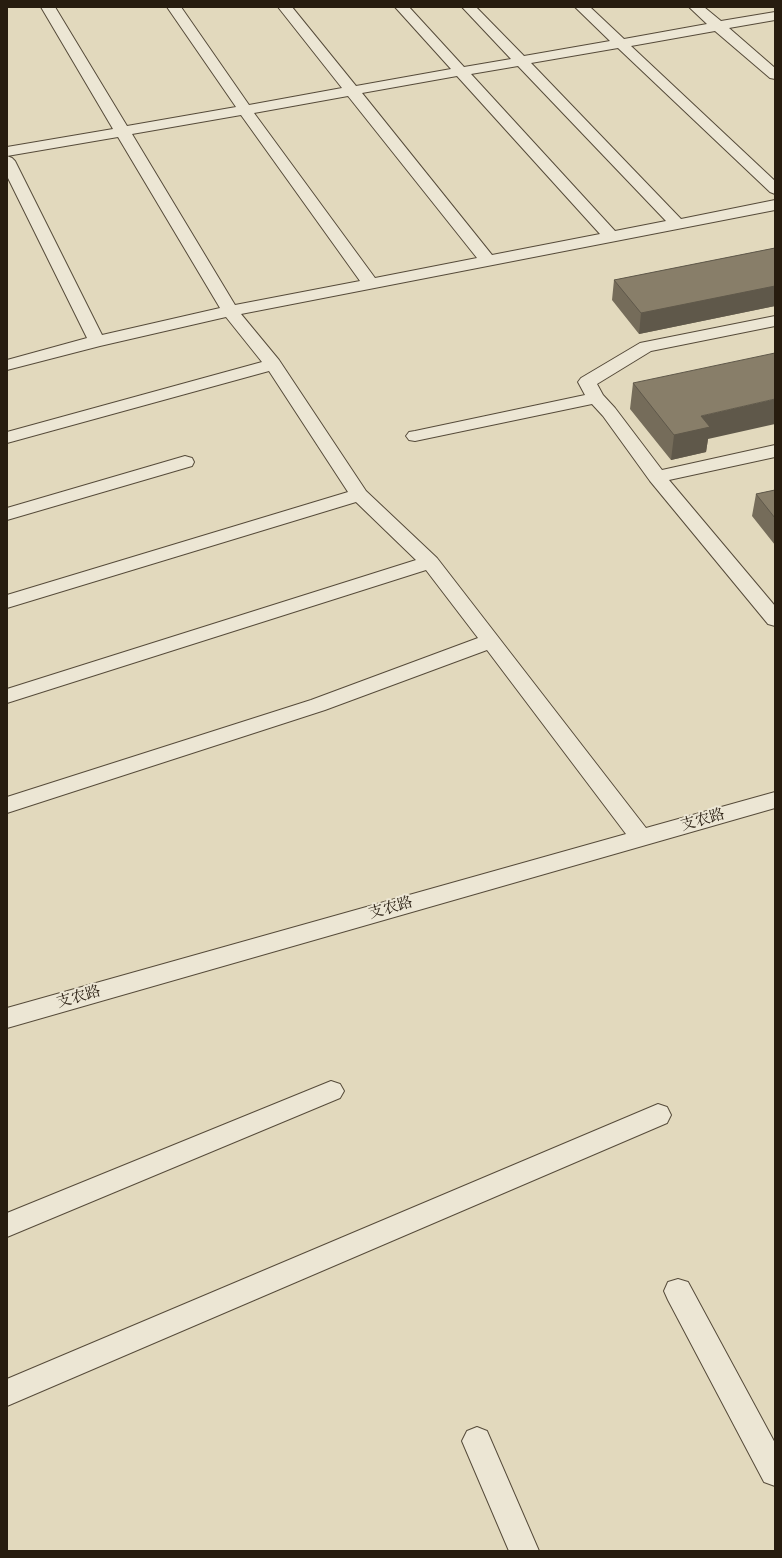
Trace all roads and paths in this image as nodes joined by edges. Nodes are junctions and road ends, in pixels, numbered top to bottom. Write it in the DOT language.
graph roads {
  1 [pos="48,7"];
  2 [pos="174,7"];
  3 [pos="285,7"];
  4 [pos="402,7"];
  5 [pos="469,7"];
  6 [pos="582,7"];
  7 [pos="696,7"];
  8 [pos="775,16"];
  9 [pos="718,26"];
  10 [pos="620,44"];
  11 [pos="521,61"];
  12 [pos="461,72"];
  13 [pos="775,75"];
  14 [pos="352,91"];
  15 [pos="245,110"];
  16 [pos="122,132"];
  17 [pos="7,152"];
  18 [pos="7,161"];
  19 [pos="775,189"];
  20 [pos="775,205"];
  21 [pos="677,224"];
  22 [pos="611,237"];
  23 [pos="488,261"];
  24 [pos="370,284"];
  25 [pos="230,311"];
  26 [pos="775,321"];
  27 [pos="98,341"];
  28 [pos="273,364"];
  29 [pos="7,366"];
  30 [pos="596,398"];
  31 [pos="415,436"];
  32 [pos="7,438"];
  33 [pos="775,451"];
  34 [pos="185,462"];
  35 [pos="657,477"];
  36 [pos="359,495"];
  37 [pos="7,514"];
  38 [pos="430,562"];
  39 [pos="7,602"];
  40 [pos="775,620"];
  41 [pos="491,641"];
  42 [pos="7,696"];
  43 [pos="775,800"];
  44 [pos="7,805"];
  45 [pos="642,839"];
  46 [pos="7,1018"];
  47 [pos="331,1092"];
  48 [pos="658,1114"];
  49 [pos="7,1225"];
  50 [pos="678,1291"];
  51 [pos="7,1393"];
  52 [pos="477,1441"];
  53 [pos="775,1472"];
  54 [pos="524,1551"];
  1 -- 16 [label="street"];
  2 -- 15 [label="street"];
  3 -- 14 [label="street"];
  4 -- 12 [label="street"];
  5 -- 11 [label="street"];
  6 -- 10 [label="street"];
  7 -- 9 [label="street"];
  8 -- 9 [label="street"];
  9 -- 10 [label="street"];
  9 -- 13 [label="street"];
  10 -- 11 [label="street"];
  10 -- 19 [label="street"];
  11 -- 12 [label="street"];
  11 -- 21 [label="street"];
  12 -- 14 [label="street"];
  12 -- 22 [label="street"];
  14 -- 15 [label="street"];
  14 -- 23 [label="street"];
  15 -- 16 [label="street"];
  15 -- 24 [label="street"];
  16 -- 17 [label="street"];
  16 -- 25 [label="street"];
  18 -- 27 [label="street"];
  20 -- 21 [label="street"];
  21 -- 22 [label="street"];
  22 -- 23 [label="street"];
  23 -- 24 [label="street"];
  24 -- 25 [label="street"];
  25 -- 27 [label="street"];
  25 -- 28 [label="street"];
  26 -- 30 [label="street"];
  27 -- 29 [label="street"];
  28 -- 32 [label="street"];
  28 -- 36 [label="street"];
  30 -- 31 [label="street"];
  30 -- 35 [label="street"];
  33 -- 35 [label="street"];
  34 -- 37 [label="street"];
  35 -- 40 [label="street"];
  36 -- 38 [label="street"];
  36 -- 39 [label="street"];
  38 -- 41 [label="street"];
  38 -- 42 [label="street"];
  41 -- 44 [label="street"];
  41 -- 45 [label="street"];
  43 -- 45 [label="street, 支农路"];
  45 -- 46 [label="street, 支农路"];
  47 -- 49 [label="street"];
  48 -- 51 [label="street"];
  50 -- 53 [label="street"];
  52 -- 54 [label="street"];
}
